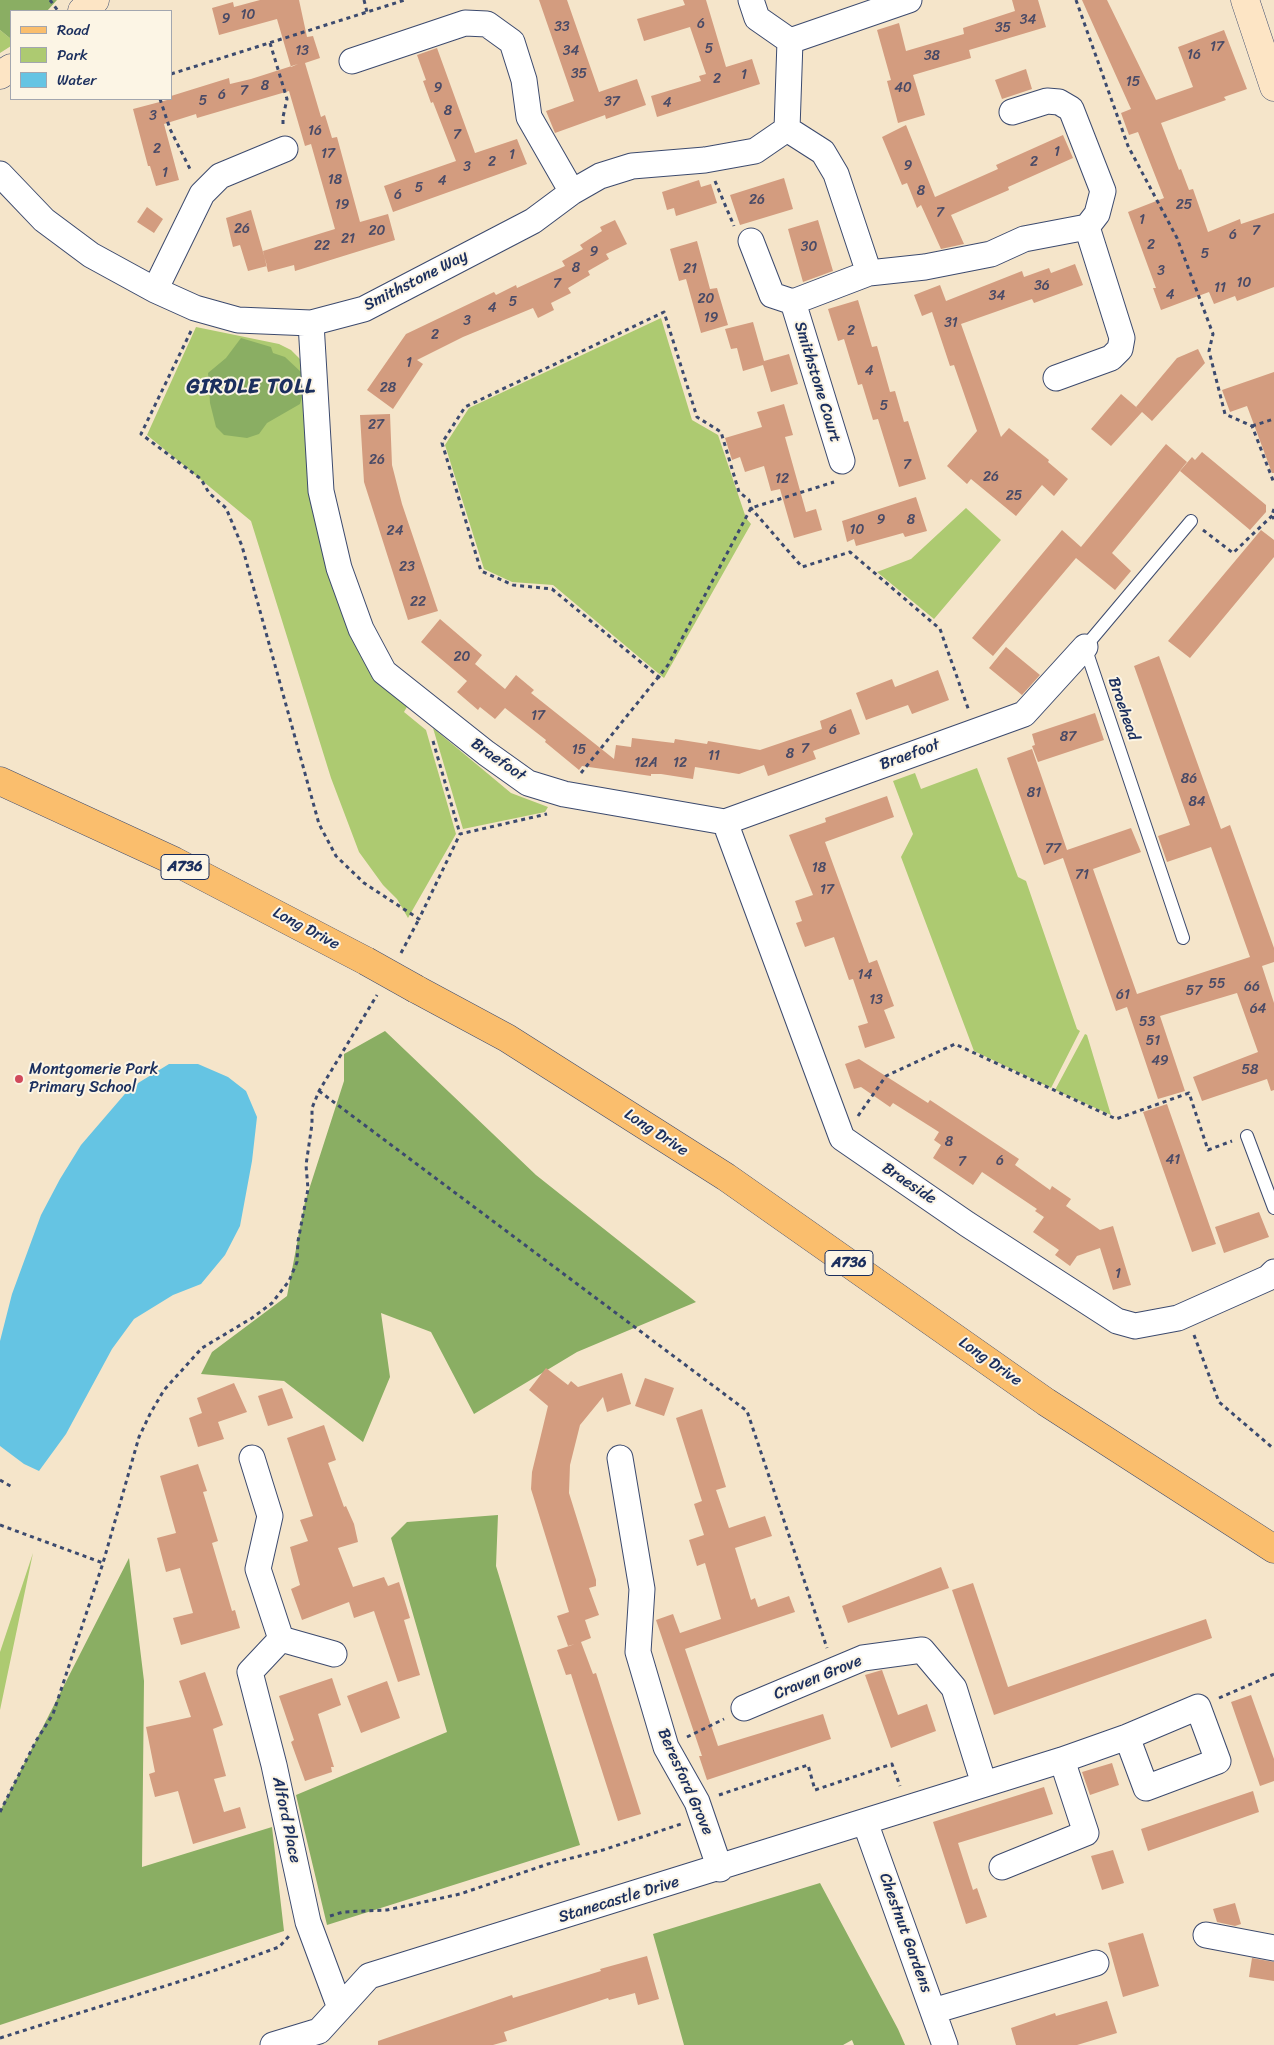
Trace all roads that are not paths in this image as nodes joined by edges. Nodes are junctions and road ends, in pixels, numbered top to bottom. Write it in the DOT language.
graph roads {
  1 [pos="95,0"];
  2 [pos="751,0"];
  3 [pos="909,0"];
  4 [pos="1245,0"];
  5 [pos="83,10"];
  6 [pos="790,41"];
  7 [pos="352,61"];
  8 [pos="1274,87"];
  9 [pos="1012,112"];
  10 [pos="787,129"];
  11 [pos="285,149"];
  12 [pos="0,174"];
  13 [pos="572,192"];
  14 [pos="1087,227"];
  15 [pos="751,241"];
  16 [pos="869,273"];
  17 [pos="155,290"];
  18 [pos="793,302"];
  19 [pos="311,323"];
  20 [pos="1056,378"];
  21 [pos="842,461"];
  22 [pos="1191,521"];
  23 [pos="1085,647"];
  24 [pos="0,781"];
  25 [pos="726,822"];
  26 [pos="1183,938"];
  27 [pos="1247,1136"];
  28 [pos="1274,1208"];
  29 [pos="1274,1272"];
  30 [pos="252,1458"];
  31 [pos="620,1458"];
  32 [pos="1274,1549"];
  33 [pos="280,1639"];
  34 [pos="334,1654"];
  35 [pos="744,1708"];
  36 [pos="1127,1737"];
  37 [pos="1062,1760"];
  38 [pos="984,1784"];
  39 [pos="865,1822"];
  40 [pos="1002,1867"];
  41 [pos="720,1869"];
  42 [pos="1206,1935"];
  43 [pos="1274,1948"];
  44 [pos="1096,1963"];
  45 [pos="340,2008"];
  46 [pos="933,2011"];
  47 [pos="273,2045"];
  48 [pos="945,2045"];
  1 -- 5 [label="street"];
  2 -- 6 [label="street"];
  3 -- 6 [label="street"];
  4 -- 8 [label="street"];
  6 -- 10 [label="street"];
  7 -- 13 [label="street"];
  9 -- 14 [label="street"];
  10 -- 13 [label="street, Smithstone Way"];
  10 -- 16 [label="street"];
  11 -- 17 [label="street"];
  12 -- 17 [label="street, Smithstone Way"];
  13 -- 19 [label="street, Smithstone Way"];
  14 -- 16 [label="street, Smithstone Court"];
  14 -- 20 [label="street"];
  15 -- 18 [label="street, Smithstone Court"];
  16 -- 18 [label="street, Smithstone Court"];
  17 -- 19 [label="street, Smithstone Way"];
  18 -- 21 [label="street, Smithstone Court"];
  19 -- 25 [label="street, Braefoot"];
  22 -- 23 [label="lane"];
  23 -- 25 [label="street, Braefoot"];
  23 -- 26 [label="lane, Braehead"];
  24 -- 32 [label="main road, Long Drive / A736, bridge"];
  25 -- 29 [label="street, Braeside"];
  27 -- 28 [label="lane"];
  30 -- 33 [label="street"];
  31 -- 41 [label="street, Beresford Grove"];
  33 -- 34 [label="street"];
  33 -- 45 [label="street, Alford Place"];
  35 -- 38 [label="street, Craven Grove"];
  36 -- 36 [label="street, Stanecastle Drive"];
  36 -- 37 [label="street, Stanecastle Drive"];
  37 -- 38 [label="street, Stanecastle Drive"];
  37 -- 40 [label="street"];
  38 -- 39 [label="street, Stanecastle Drive"];
  39 -- 41 [label="street, Stanecastle Drive"];
  39 -- 46 [label="street, Chestnut Gardens"];
  41 -- 45 [label="street, Stanecastle Drive"];
  42 -- 43 [label="street"];
  44 -- 46 [label="street"];
  45 -- 47 [label="street, Stanecastle Drive"];
  46 -- 48 [label="street, Chestnut Gardens"];
}
